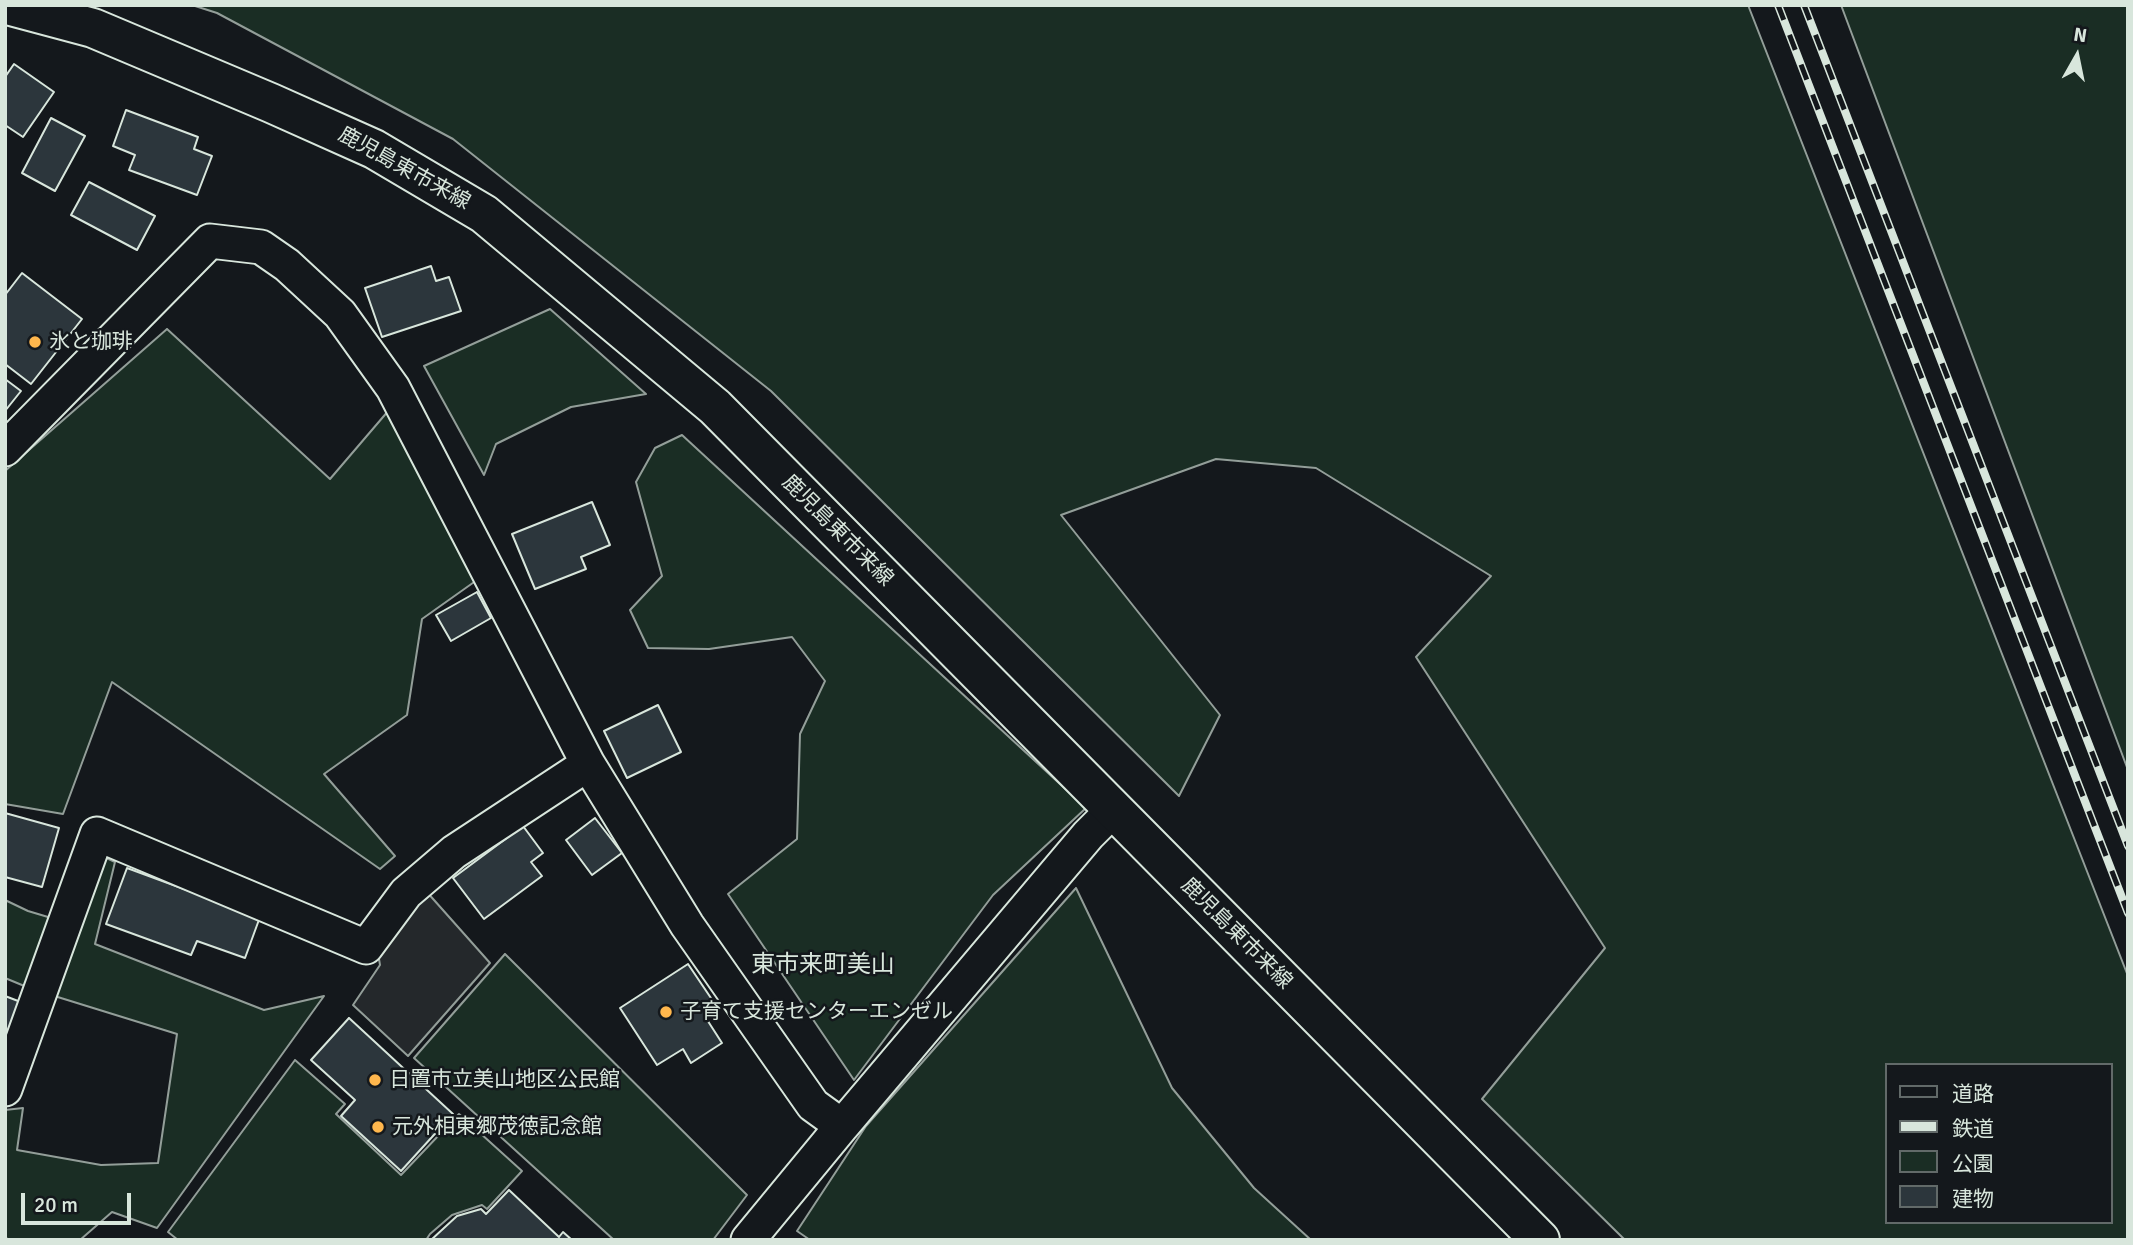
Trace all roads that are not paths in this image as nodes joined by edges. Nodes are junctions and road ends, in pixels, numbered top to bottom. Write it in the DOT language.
graph roads {
  1 [pos="6,5"];
  2 [pos="5,449"];
  3 [pos="588,764"];
  4 [pos="1113,810"];
  5 [pos="5,1088"];
  6 [pos="842,1126"];
  7 [pos="748,1240"];
  8 [pos="1540,1240"];
  1 -- 4 [label="main road, 鹿児島東市来線"];
  2 -- 3 [label="street"];
  3 -- 5 [label="street"];
  3 -- 6 [label="street"];
  4 -- 6 [label="street"];
  4 -- 8 [label="main road, 鹿児島東市来線"];
  6 -- 7 [label="street"];
}
